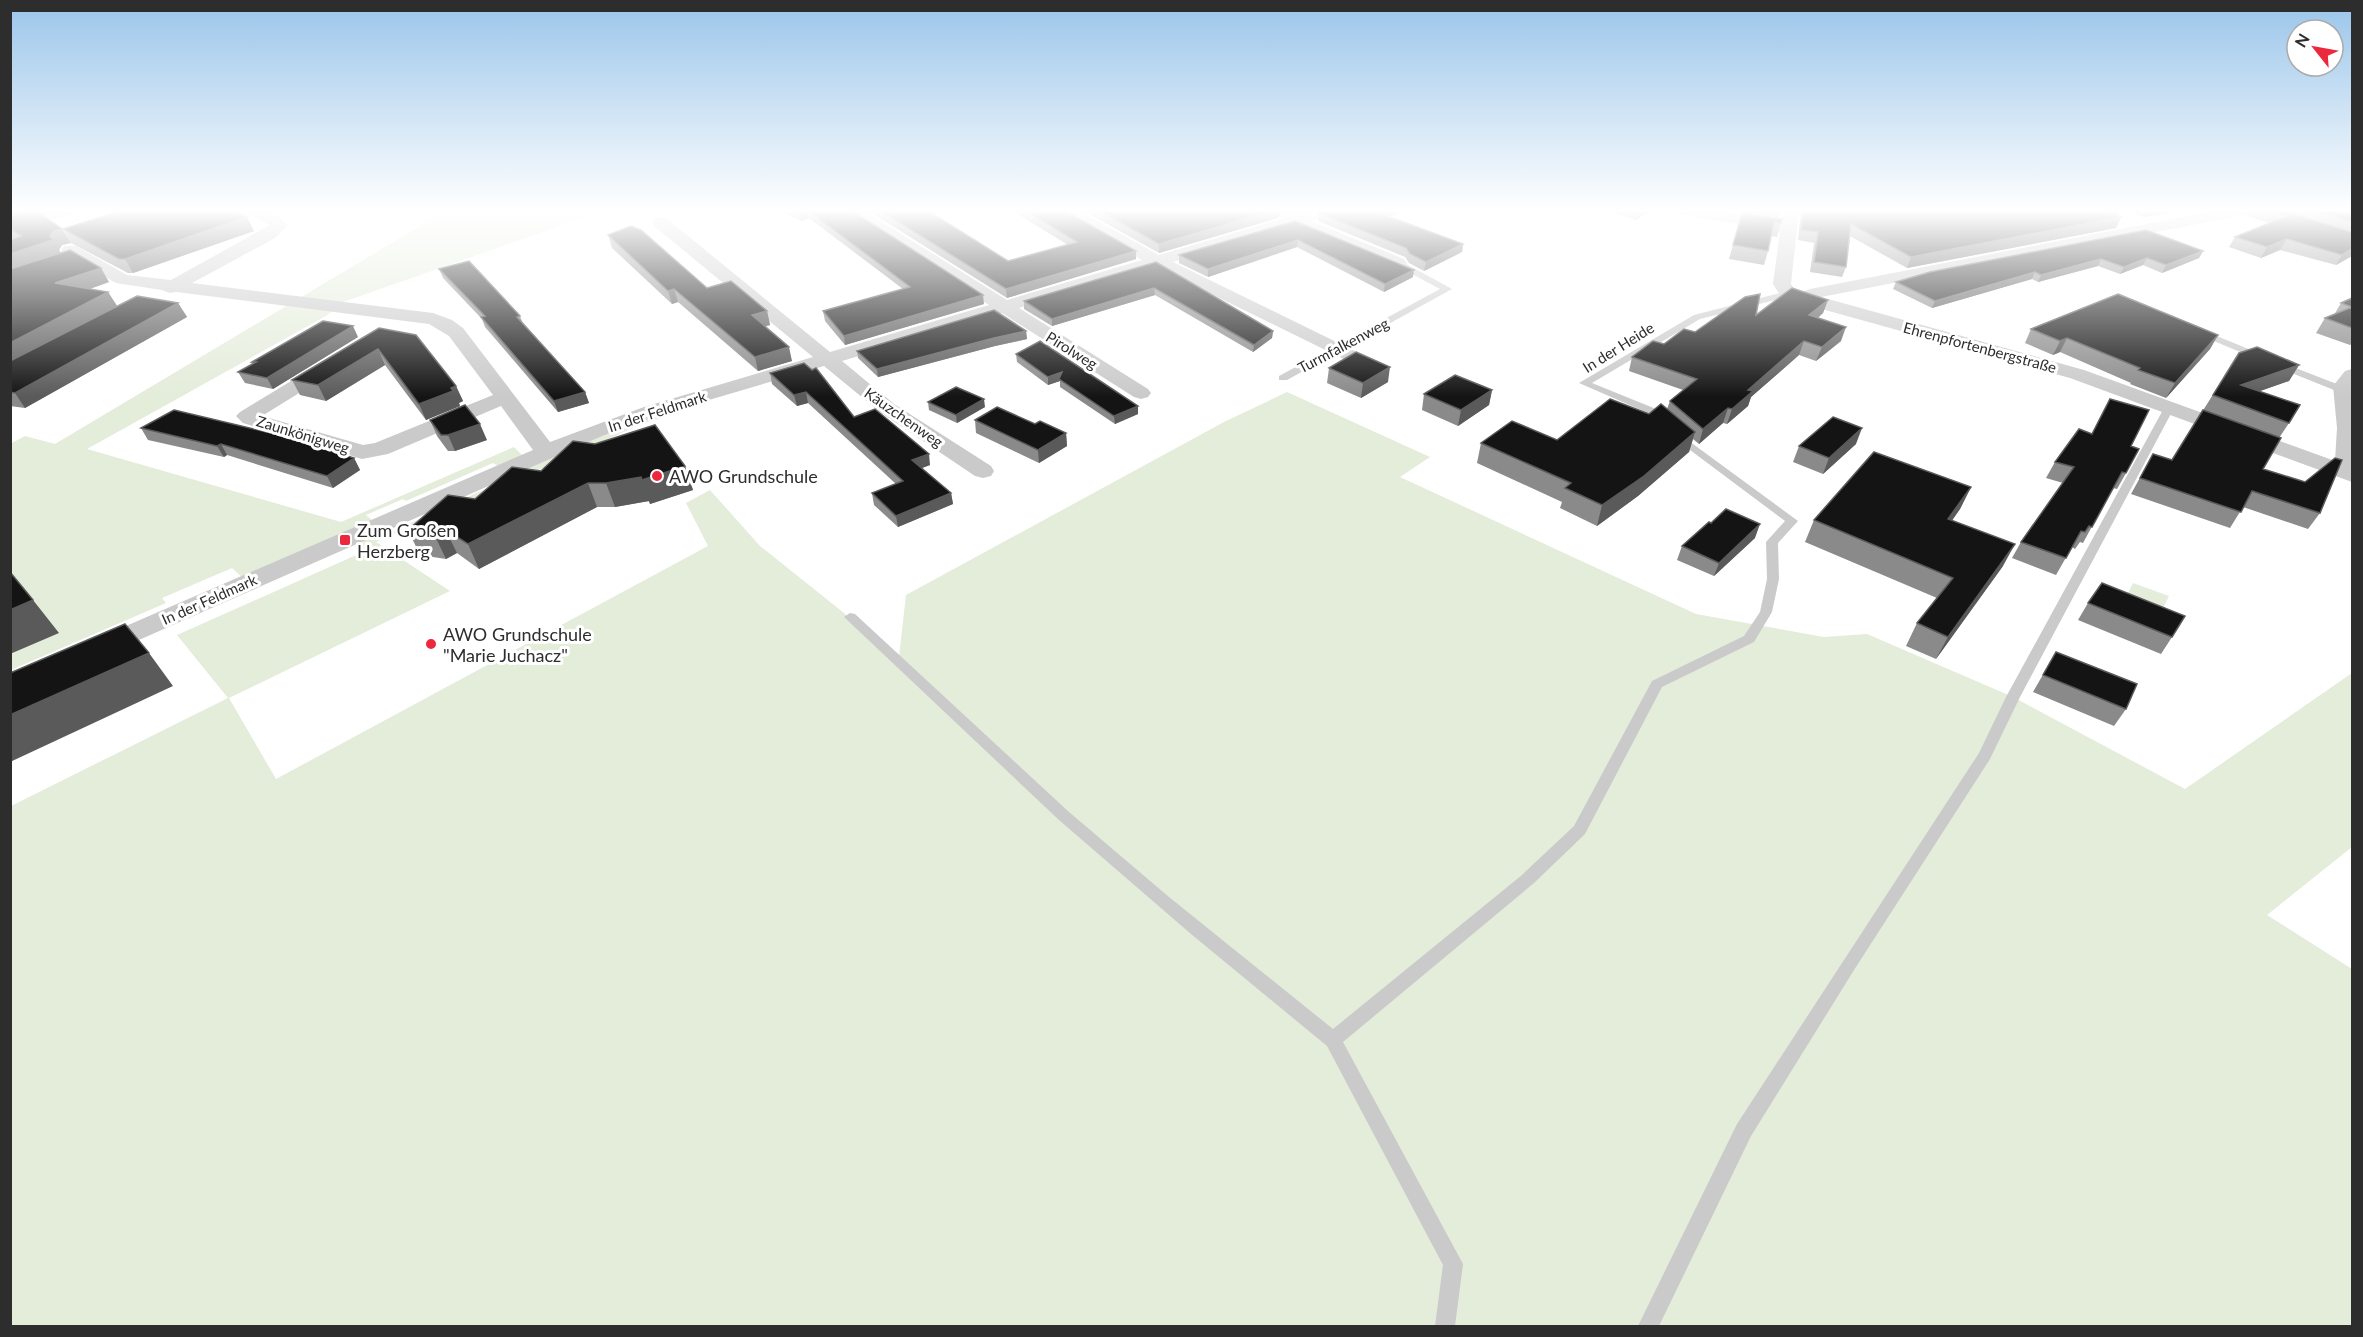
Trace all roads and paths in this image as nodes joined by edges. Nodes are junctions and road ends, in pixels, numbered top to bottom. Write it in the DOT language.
graph roads {
  1 [pos="107,272"];
  2 [pos="198,272"];
  3 [pos="722,272"];
  4 [pos="951,272"];
  5 [pos="1118,272"];
  6 [pos="1180,272"];
  7 [pos="1416,272"];
  8 [pos="1783,272"];
  9 [pos="1927,272"];
  10 [pos="174,286"];
  11 [pos="1788,294"];
  12 [pos="143,302"];
  13 [pos="1004,306"];
  14 [pos="412,316"];
  15 [pos="382,334"];
  16 [pos="2212,338"];
  17 [pos="1335,350"];
  18 [pos="342,358"];
  19 [pos="827,358"];
  20 [pos="1358,360"];
  21 [pos="1283,378"];
  22 [pos="2348,382"];
  23 [pos="1141,393"];
  24 [pos="505,397"];
  25 [pos="2169,408"];
  26 [pos="546,452"];
  27 [pos="983,471"];
  28 [pos="2349,474"];
  29 [pos="850,617"];
  30 [pos="74,658"];
  31 [pos="1333,1040"];
  32 [pos="1445,1326"];
  33 [pos="1648,1326"];
  1 -- 10 [label="street"];
  2 -- 10 [label="street"];
  3 -- 19 [label="street, Käuzchenweg"];
  4 -- 13 [label="street, Pirolweg"];
  5 -- 13 [label="street, In der Feldmark"];
  6 -- 17 [label="street"];
  7 -- 17 [label="lane, Turmfalkenweg"];
  8 -- 11 [label="street"];
  9 -- 11 [label="street"];
  10 -- 12 [label="street"];
  10 -- 14 [label="street"];
  11 -- 25 [label="street, Ehrenpfortenbergstraße"];
  11 -- 31 [label="lane, In der Heide"];
  13 -- 19 [label="street, In der Feldmark"];
  13 -- 23 [label="street, Pirolweg"];
  14 -- 15 [label="street"];
  14 -- 24 [label="street"];
  16 -- 22 [label="lane"];
  17 -- 20 [label="street"];
  17 -- 21 [label="lane, Turmfalkenweg"];
  18 -- 24 [label="street, Zaunkönigweg"];
  19 -- 26 [label="street, In der Feldmark"];
  19 -- 27 [label="street, Käuzchenweg"];
  22 -- 28 [label="street, Ehrenpfortenbergstraße"];
  24 -- 26 [label="street"];
  25 -- 28 [label="street, Ehrenpfortenbergstraße"];
  25 -- 33 [label="lane"];
  26 -- 30 [label="street, In der Feldmark"];
  29 -- 31 [label="lane"];
  31 -- 32 [label="lane"];
}
